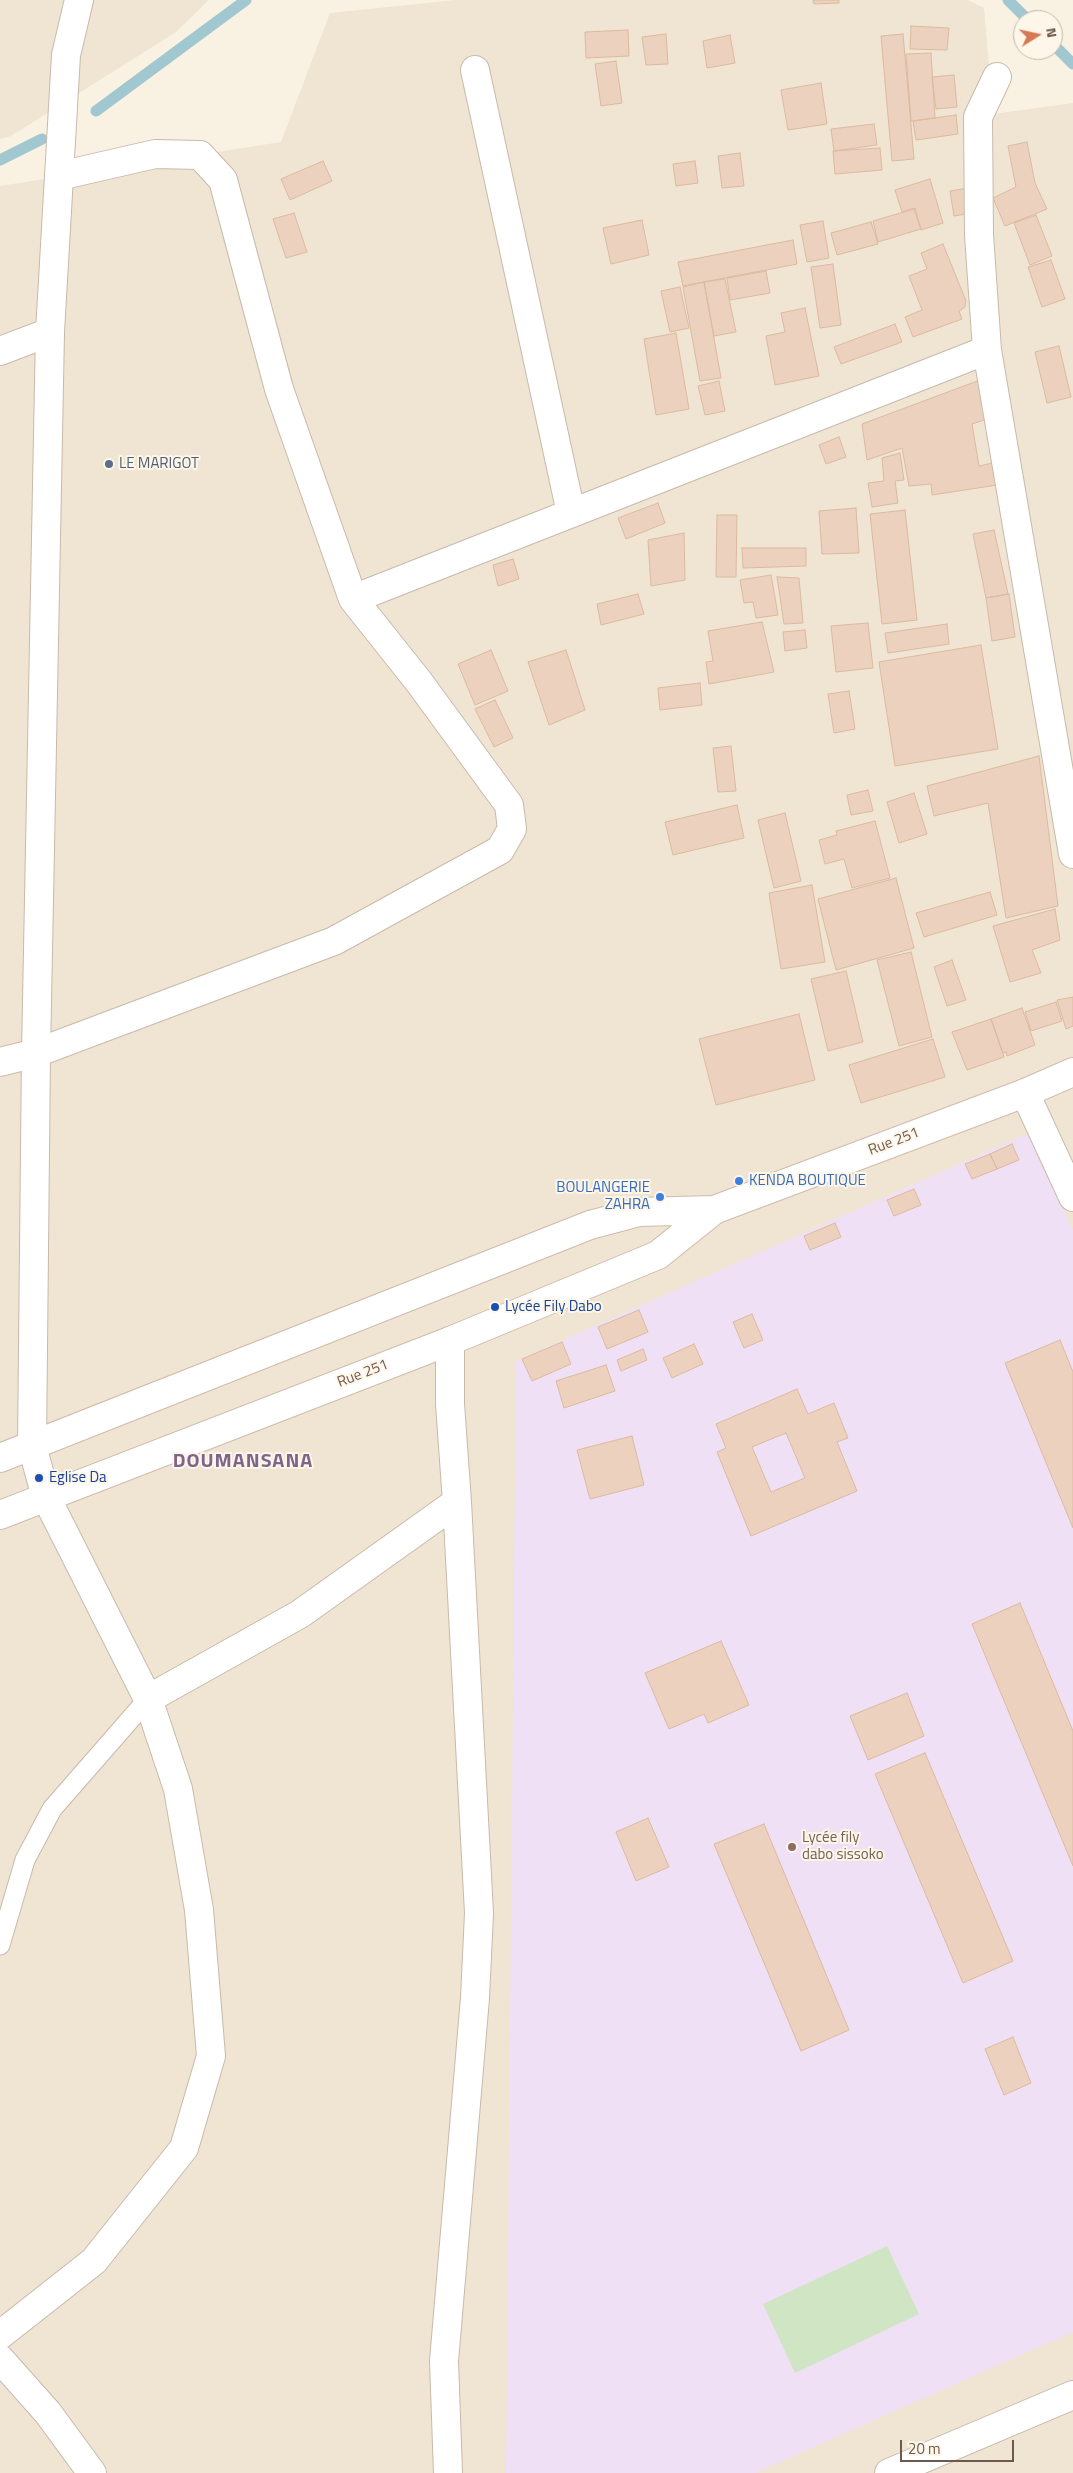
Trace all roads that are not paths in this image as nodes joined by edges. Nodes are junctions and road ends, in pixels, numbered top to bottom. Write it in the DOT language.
graph roads {
  1 [pos="79,0"];
  2 [pos="475,70"];
  3 [pos="997,77"];
  4 [pos="59,176"];
  5 [pos="50,332"];
  6 [pos="987,350"];
  7 [pos="0,351"];
  8 [pos="571,513"];
  9 [pos="353,599"];
  10 [pos="1073,854"];
  11 [pos="36,1053"];
  12 [pos="0,1062"];
  13 [pos="1073,1072"];
  14 [pos="1025,1093"];
  15 [pos="1073,1197"];
  16 [pos="714,1210"];
  17 [pos="450,1341"];
  18 [pos="32,1446"];
  19 [pos="0,1458"];
  20 [pos="46,1497"];
  21 [pos="458,1502"];
  22 [pos="0,1514"];
  23 [pos="148,1699"];
  24 [pos="0,1944"];
  25 [pos="0,2335"];
  26 [pos="0,2359"];
  27 [pos="1073,2395"];
  28 [pos="92,2473"];
  29 [pos="448,2473"];
  30 [pos="889,2473"];
  1 -- 4 [label="street"];
  2 -- 8 [label="street"];
  3 -- 6 [label="street"];
  4 -- 5 [label="street"];
  4 -- 9 [label="street"];
  5 -- 7 [label="street"];
  5 -- 11 [label="street"];
  6 -- 8 [label="street"];
  6 -- 10 [label="street"];
  8 -- 9 [label="street"];
  9 -- 11 [label="street"];
  11 -- 12 [label="street"];
  11 -- 18 [label="street"];
  13 -- 14 [label="street, Rue 251"];
  14 -- 15 [label="street"];
  14 -- 16 [label="street, Rue 251"];
  16 -- 17 [label="street, Rue 251"];
  16 -- 18 [label="street, Rue 251"];
  17 -- 20 [label="street, Rue 251"];
  17 -- 21 [label="street"];
  18 -- 19 [label="street, Rue 251"];
  18 -- 20 [label="street"];
  20 -- 22 [label="street, Rue 251"];
  20 -- 23 [label="street"];
  21 -- 23 [label="street"];
  21 -- 29 [label="street"];
  23 -- 24 [label="lane"];
  23 -- 25 [label="street"];
  26 -- 28 [label="street"];
  27 -- 30 [label="street"];
}
